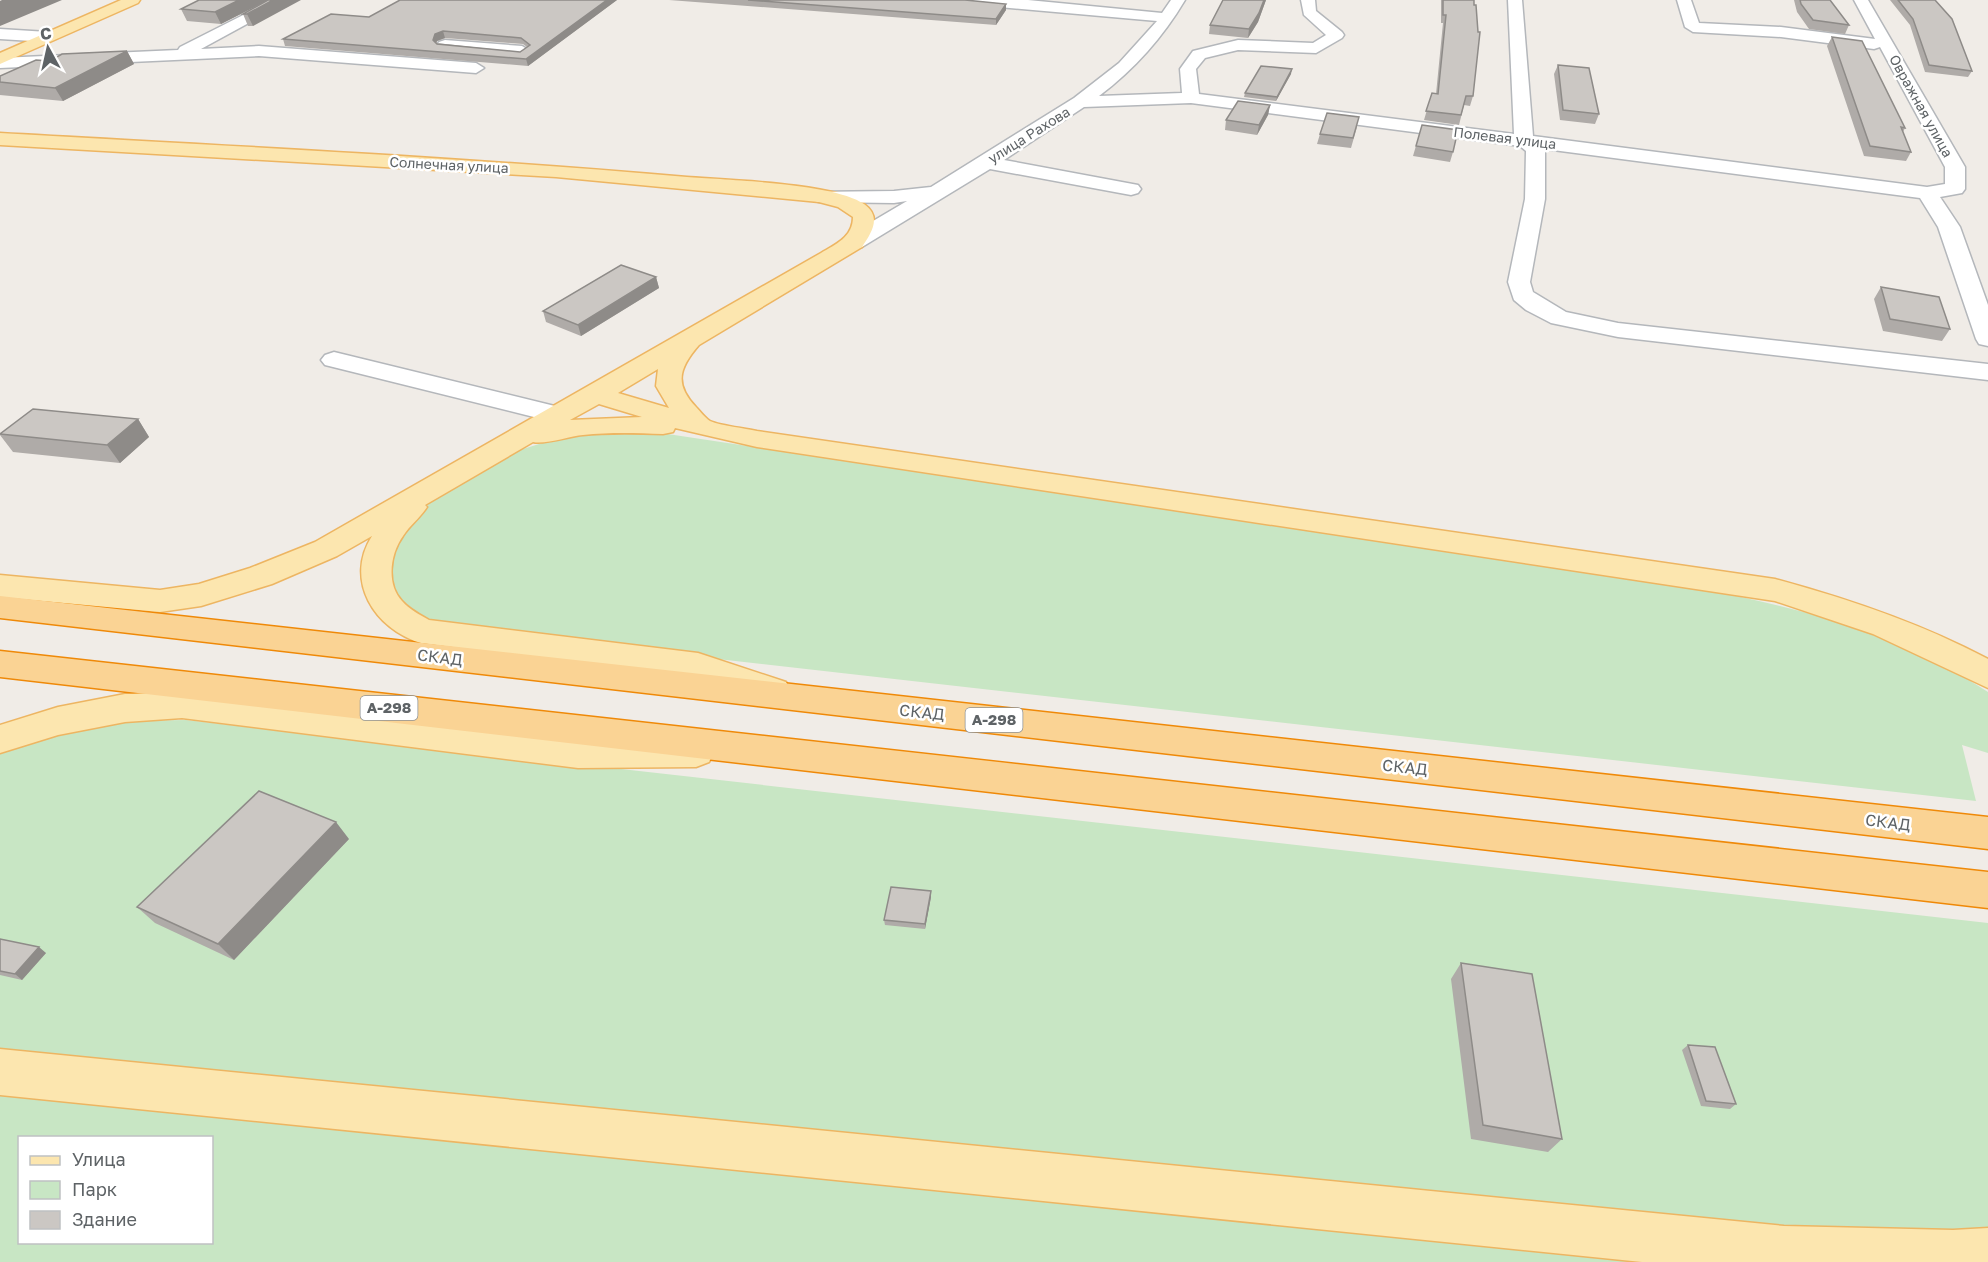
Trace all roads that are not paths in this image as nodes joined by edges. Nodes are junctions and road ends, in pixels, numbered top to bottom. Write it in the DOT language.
graph roads {
  1 [pos="133,0"];
  2 [pos="284,0"];
  3 [pos="966,0"];
  4 [pos="1178,0"];
  5 [pos="1308,0"];
  6 [pos="1515,0"];
  7 [pos="1684,0"];
  8 [pos="1861,0"];
  9 [pos="1080,4"];
  10 [pos="1168,18"];
  11 [pos="0,34"];
  12 [pos="283,36"];
  13 [pos="48,37"];
  14 [pos="430,44"];
  15 [pos="1888,47"];
  16 [pos="522,51"];
  17 [pos="224,52"];
  18 [pos="176,54"];
  19 [pos="0,61"];
  20 [pos="476,68"];
  21 [pos="1191,98"];
  22 [pos="1083,102"];
  23 [pos="0,139"];
  24 [pos="1524,140"];
  25 [pos="986,162"];
  26 [pos="943,188"];
  27 [pos="1131,189"];
  28 [pos="1927,193"];
  29 [pos="819,196"];
  30 [pos="854,242"];
  31 [pos="1988,339"];
  32 [pos="690,340"];
  33 [pos="334,360"];
  34 [pos="1988,372"];
  35 [pos="595,394"];
  36 [pos="558,415"];
  37 [pos="701,427"];
  38 [pos="505,446"];
  39 [pos="441,483"];
  40 [pos="0,586"];
  41 [pos="0,607"];
  42 [pos="0,664"];
  43 [pos="1988,675"];
  44 [pos="792,698"];
  45 [pos="0,739"];
  46 [pos="778,752"];
  47 [pos="1988,833"];
  48 [pos="1988,890"];
  49 [pos="0,1072"];
  50 [pos="1966,1257"];
  1 -- 13 [label="main road"];
  2 -- 18 [label="street"];
  3 -- 9 [label="street"];
  4 -- 10 [label="street, улица Рахова"];
  5 -- 21 [label="street"];
  6 -- 24 [label="street"];
  7 -- 15 [label="street"];
  8 -- 15 [label="street, Овражная улица"];
  9 -- 10 [label="street"];
  10 -- 22 [label="street, улица Рахова"];
  11 -- 13 [label="street"];
  12 -- 17 [label="street"];
  13 -- 19 [label="main road"];
  14 -- 16 [label="street"];
  15 -- 28 [label="street, Овражная улица"];
  17 -- 18 [label="street"];
  17 -- 20 [label="street"];
  18 -- 19 [label="street"];
  21 -- 22 [label="street, Полевая улица"];
  21 -- 24 [label="street, Полевая улица"];
  22 -- 25 [label="street, улица Рахова"];
  23 -- 29 [label="main road, Солнечная улица"];
  24 -- 28 [label="street, Полевая улица"];
  24 -- 34 [label="street"];
  25 -- 26 [label="street, улица Рахова"];
  25 -- 27 [label="street"];
  26 -- 29 [label="street"];
  26 -- 30 [label="street, улица Рахова"];
  28 -- 31 [label="street"];
  29 -- 30 [label="main road, Солнечная улица"];
  30 -- 32 [label="main road"];
  32 -- 35 [label="main road"];
  32 -- 37 [label="main road"];
  33 -- 36 [label="street"];
  35 -- 36 [label="main road"];
  35 -- 37 [label="main road"];
  36 -- 38 [label="main road"];
  37 -- 38 [label="main road"];
  37 -- 43 [label="main road"];
  38 -- 39 [label="main road"];
  39 -- 40 [label="main road"];
  39 -- 44 [label="main road"];
  41 -- 44 [label="highway, СКАД / А-298"];
  42 -- 46 [label="highway, А-298"];
  44 -- 47 [label="highway, СКАД / А-298"];
  45 -- 46 [label="main road"];
  46 -- 48 [label="highway, А-298"];
  49 -- 50 [label="main road"];
}
